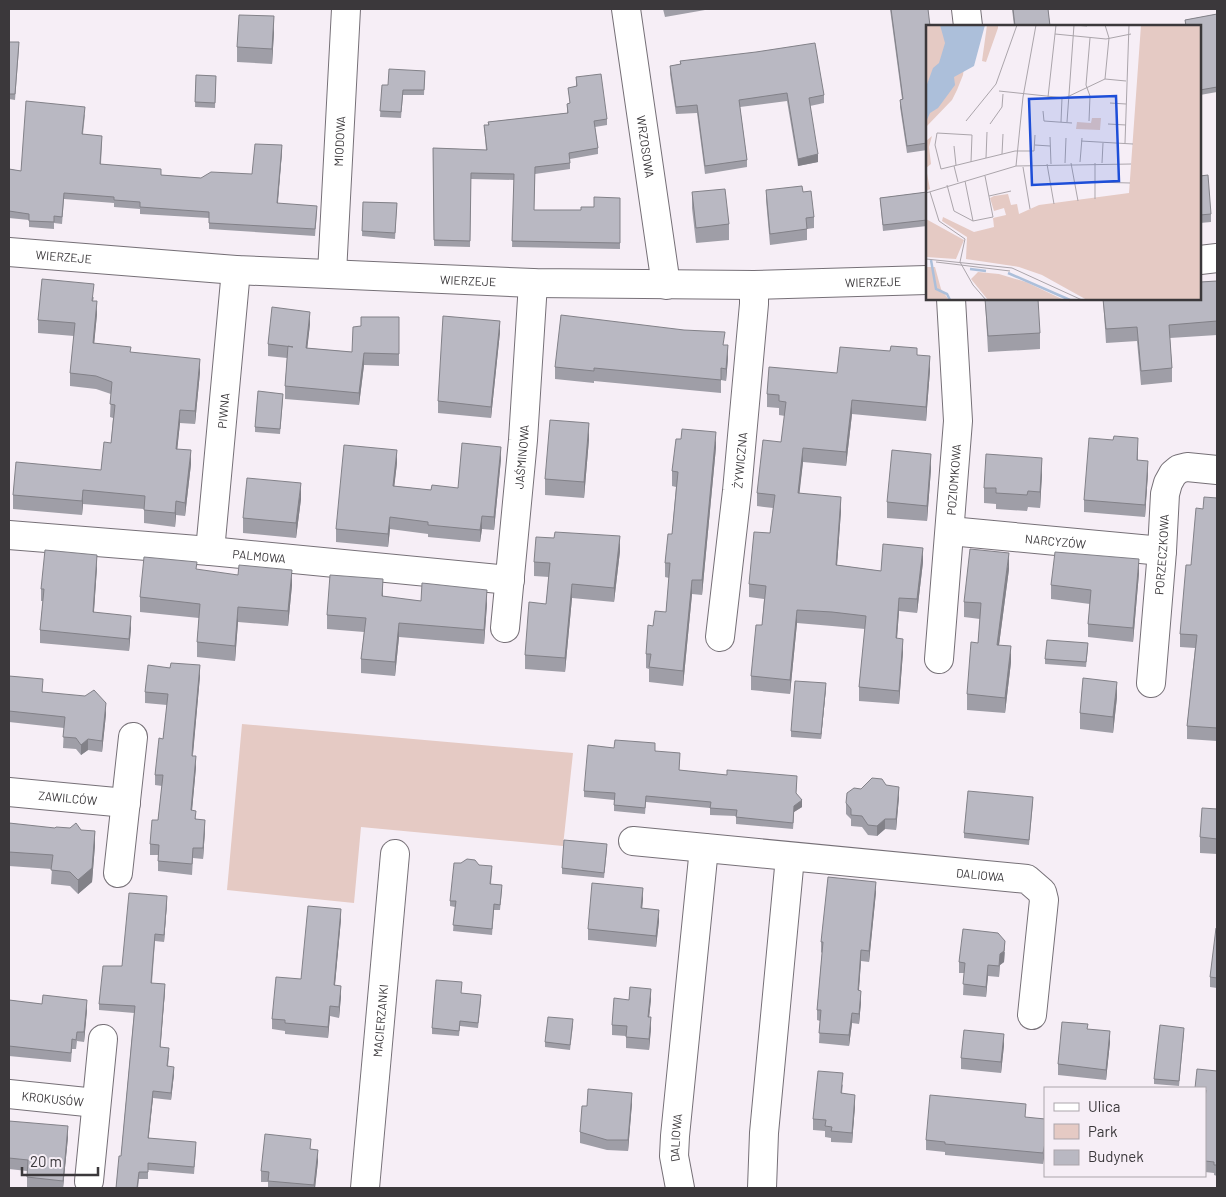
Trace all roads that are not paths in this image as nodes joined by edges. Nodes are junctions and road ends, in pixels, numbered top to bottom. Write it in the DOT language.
graph roads {
  1 [pos="346,9"];
  2 [pos="626,9"];
  3 [pos="966,9"];
  4 [pos="968,25"];
  5 [pos="9,252"];
  6 [pos="1217,258"];
  7 [pos="1201,260"];
  8 [pos="236,270"];
  9 [pos="332,274"];
  10 [pos="926,280"];
  11 [pos="533,284"];
  12 [pos="666,285"];
  13 [pos="754,285"];
  14 [pos="951,300"];
  15 [pos="1217,470"];
  16 [pos="950,531"];
  17 [pos="9,535"];
  18 [pos="210,551"];
  19 [pos="1162,551"];
  20 [pos="510,580"];
  21 [pos="505,628"];
  22 [pos="720,637"];
  23 [pos="939,659"];
  24 [pos="1151,683"];
  25 [pos="133,737"];
  26 [pos="9,792"];
  27 [pos="126,803"];
  28 [pos="633,841"];
  29 [pos="704,848"];
  30 [pos="396,854"];
  31 [pos="790,857"];
  32 [pos="118,873"];
  33 [pos="1032,1015"];
  34 [pos="103,1039"];
  35 [pos="9,1094"];
  36 [pos="96,1103"];
  37 [pos="88,1181"];
  38 [pos="365,1188"];
  39 [pos="680,1188"];
  40 [pos="762,1188"];
  1 -- 9 [label="street, MIODOWA"];
  2 -- 12 [label="street, WRZOSOWA"];
  3 -- 4 [label="street"];
  5 -- 8 [label="street, WIERZEJE"];
  6 -- 7 [label="street"];
  8 -- 9 [label="street, WIERZEJE"];
  8 -- 18 [label="street, PIWNA"];
  9 -- 11 [label="street, WIERZEJE"];
  10 -- 13 [label="street, WIERZEJE"];
  11 -- 12 [label="street, WIERZEJE"];
  11 -- 20 [label="street, JAŚMINOWA"];
  12 -- 13 [label="street, WIERZEJE"];
  13 -- 22 [label="street, ŻYWICZNA"];
  14 -- 16 [label="street, POZIOMKOWA"];
  15 -- 19 [label="street, PORZECZKOWA"];
  16 -- 19 [label="street, NARCYZÓW"];
  16 -- 23 [label="street, POZIOMKOWA"];
  17 -- 18 [label="street, PALMOWA"];
  18 -- 20 [label="street, PALMOWA"];
  19 -- 24 [label="street, PORZECZKOWA"];
  20 -- 21 [label="street, JAŚMINOWA"];
  25 -- 27 [label="street"];
  26 -- 27 [label="street, ZAWILCÓW"];
  27 -- 32 [label="street"];
  28 -- 29 [label="street, DALIOWA"];
  29 -- 31 [label="street, DALIOWA"];
  29 -- 39 [label="street, DALIOWA"];
  30 -- 38 [label="street, MACIERZANKI"];
  31 -- 33 [label="street, DALIOWA"];
  31 -- 40 [label="street"];
  34 -- 36 [label="street, KROKUSÓW"];
  35 -- 36 [label="street, KROKUSÓW"];
  36 -- 37 [label="street, KROKUSÓW"];
}
